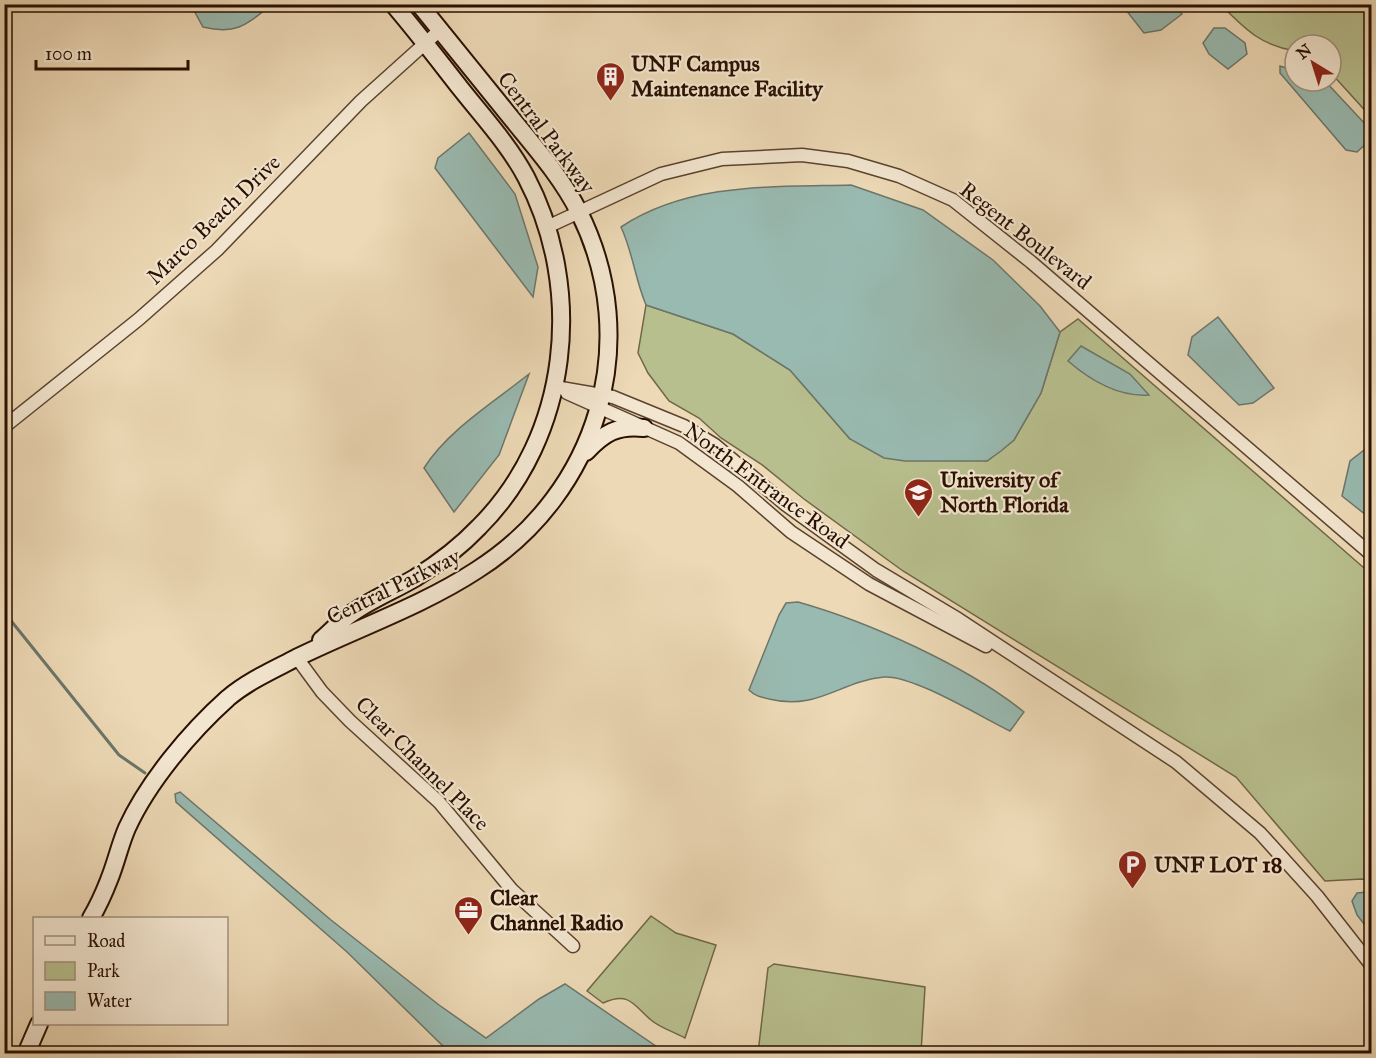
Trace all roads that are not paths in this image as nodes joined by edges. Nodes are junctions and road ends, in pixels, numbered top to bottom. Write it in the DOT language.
graph roads {
  1 [pos="393,4"];
  2 [pos="420,4"];
  3 [pos="440,30"];
  4 [pos="425,44"];
  5 [pos="579,213"];
  6 [pos="547,227"];
  7 [pos="555,387"];
  8 [pos="601,401"];
  9 [pos="4,427"];
  10 [pos="644,428"];
  11 [pos="581,458"];
  12 [pos="826,535"];
  13 [pos="1371,555"];
  14 [pos="832,560"];
  15 [pos="302,655"];
  16 [pos="1018,660"];
  17 [pos="92,917"];
  18 [pos="573,946"];
  19 [pos="1371,966"];
  20 [pos="38,1025"];
  21 [pos="26,1053"];
  1 -- 4 [label="street, Central Parkway"];
  2 -- 3 [label="street, Central Parkway"];
  3 -- 4 [label="street, Marco Beach Drive"];
  3 -- 5 [label="street, Central Parkway"];
  4 -- 6 [label="street, Central Parkway"];
  4 -- 9 [label="street, Marco Beach Drive"];
  5 -- 6 [label="street, Regent Boulevard"];
  5 -- 8 [label="street, Central Parkway"];
  5 -- 13 [label="street, Regent Boulevard"];
  6 -- 7 [label="street, Central Parkway"];
  7 -- 8 [label="street, North Entrance Road"];
  7 -- 15 [label="street, Central Parkway"];
  8 -- 10 [label="street, North Entrance Road"];
  8 -- 11 [label="street, Central Parkway"];
  8 -- 12 [label="street, North Entrance Road"];
  10 -- 11 [label="street"];
  10 -- 14 [label="street, North Entrance Road"];
  11 -- 15 [label="street, Central Parkway"];
  12 -- 14 [label="street"];
  12 -- 16 [label="street, North Entrance Road"];
  14 -- 16 [label="street, North Entrance Road"];
  15 -- 17 [label="street, Central Parkway"];
  15 -- 18 [label="street, Clear Channel Place"];
  16 -- 19 [label="street, North Entrance Road"];
  20 -- 21 [label="street"];
}
